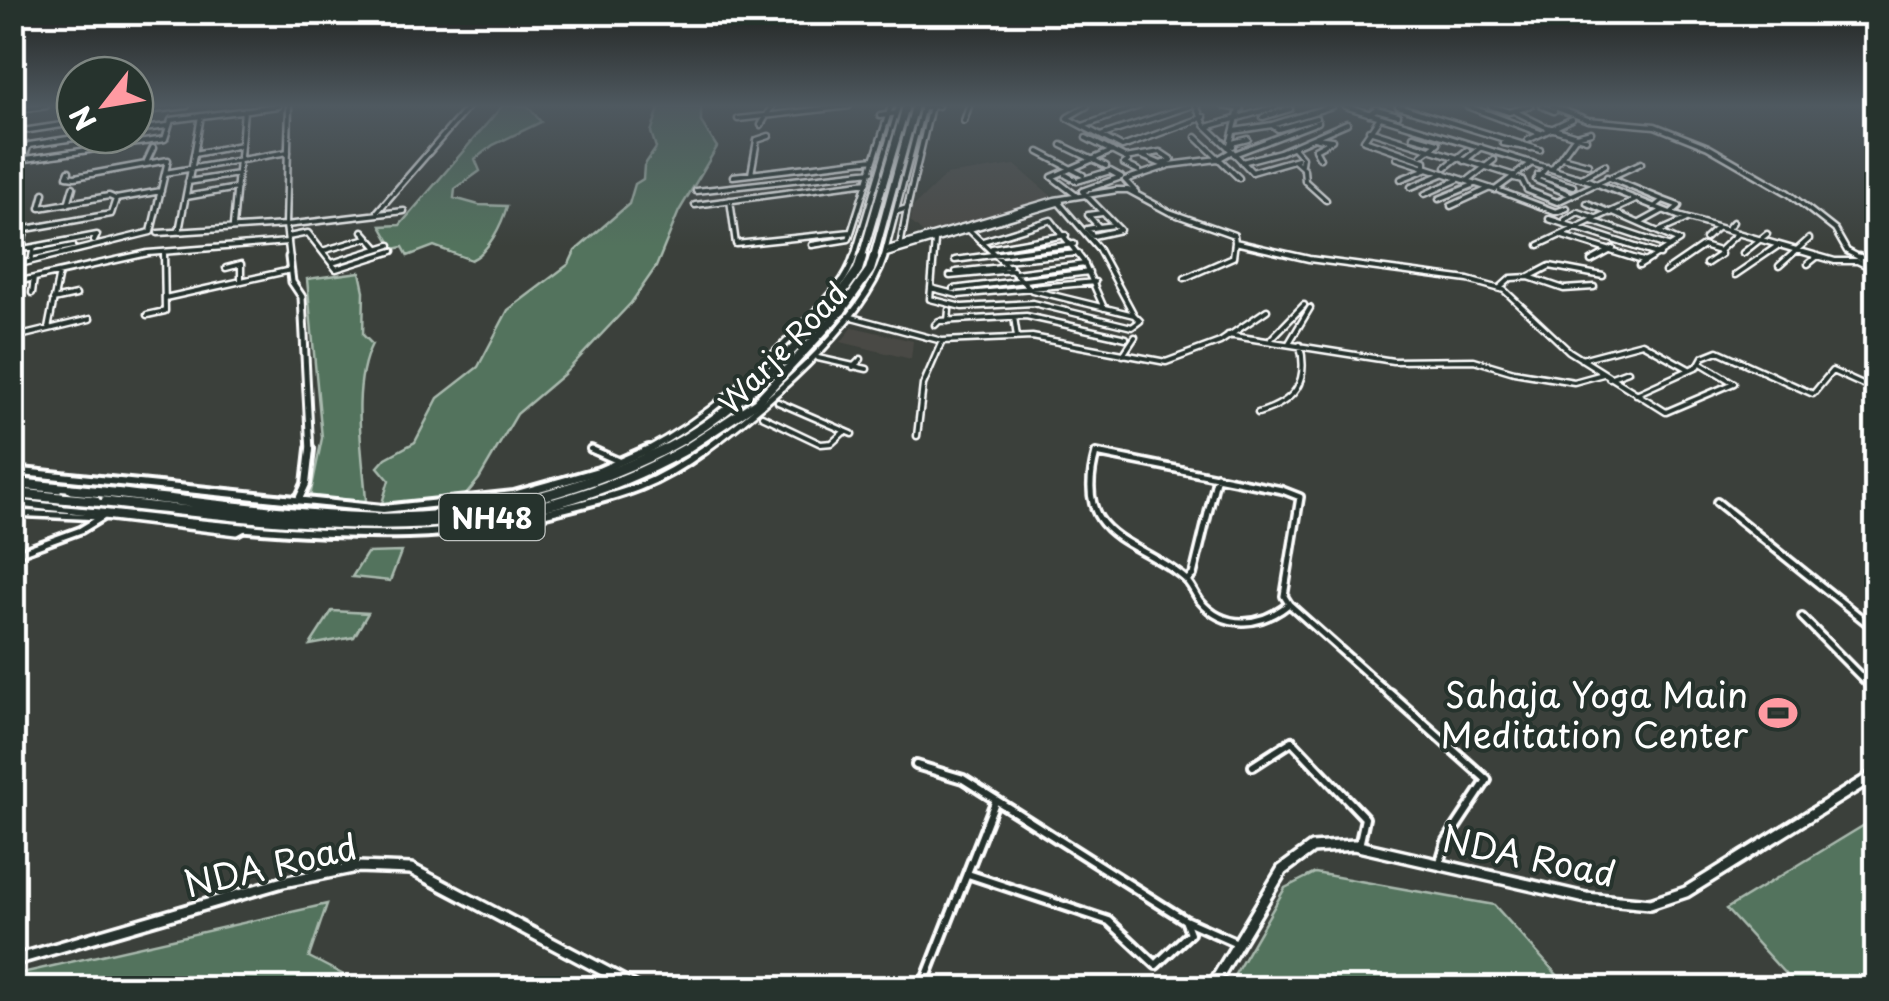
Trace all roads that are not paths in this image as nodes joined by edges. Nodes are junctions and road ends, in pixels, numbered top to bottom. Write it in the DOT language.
graph roads {
  1 [pos="288,152"];
  2 [pos="26,153"];
  3 [pos="68,153"];
  4 [pos="202,153"];
  5 [pos="240,153"];
  6 [pos="282,153"];
  7 [pos="428,153"];
  8 [pos="755,153"];
  9 [pos="877,153"];
  10 [pos="885,153"];
  11 [pos="891,153"];
  12 [pos="904,153"];
  13 [pos="910,153"];
  14 [pos="921,153"];
  15 [pos="1040,153"];
  16 [pos="1078,153"];
  17 [pos="1107,153"];
  18 [pos="1115,153"];
  19 [pos="1157,153"];
  20 [pos="1162,153"];
  21 [pos="1212,153"];
  22 [pos="1226,153"];
  23 [pos="1233,153"];
  24 [pos="1272,153"];
  25 [pos="1298,153"];
  26 [pos="1317,153"];
  27 [pos="1398,153"];
  28 [pos="1426,153"];
  29 [pos="1439,153"];
  30 [pos="1463,153"];
  31 [pos="1474,153"];
  32 [pos="1500,153"];
  33 [pos="1565,153"];
  34 [pos="1718,153"];
  35 [pos="194,154"];
  36 [pos="149,155"];
  37 [pos="1422,155"];
  38 [pos="1142,156"];
  39 [pos="1562,157"];
  40 [pos="240,158"];
  41 [pos="1320,158"];
  42 [pos="1397,158"];
  43 [pos="1456,158"];
  44 [pos="23,159"];
  45 [pos="875,159"];
  46 [pos="1090,159"];
  47 [pos="1127,159"];
  48 [pos="1218,159"];
  49 [pos="1494,160"];
  50 [pos="12,161"];
  51 [pos="1297,161"];
  52 [pos="1464,161"];
  53 [pos="1242,162"];
  54 [pos="1641,162"];
  55 [pos="146,163"];
  56 [pos="1532,163"];
  57 [pos="1588,164"];
  58 [pos="1606,165"];
  59 [pos="1106,166"];
  60 [pos="191,167"];
  61 [pos="1427,167"];
  62 [pos="1068,168"];
  63 [pos="1485,168"];
  64 [pos="1549,168"];
  65 [pos="69,170"];
  66 [pos="1445,170"];
  67 [pos="872,171"];
  68 [pos="1252,172"];
  69 [pos="165,173"];
  70 [pos="238,174"];
  71 [pos="751,174"];
  72 [pos="1066,174"];
  73 [pos="1100,174"];
  74 [pos="1538,174"];
  75 [pos="1607,176"];
  76 [pos="1514,177"];
  77 [pos="1239,178"];
  78 [pos="1460,178"];
  79 [pos="1581,178"];
  80 [pos="1073,179"];
  81 [pos="1402,180"];
  82 [pos="1112,181"];
  83 [pos="1468,181"];
  84 [pos="188,182"];
  85 [pos="868,182"];
  86 [pos="1596,183"];
  87 [pos="1475,184"];
  88 [pos="736,186"];
  89 [pos="1573,186"];
  90 [pos="73,187"];
  91 [pos="237,188"];
  92 [pos="1411,188"];
  93 [pos="1488,189"];
  94 [pos="1497,190"];
  95 [pos="696,191"];
  96 [pos="161,192"];
  97 [pos="44,193"];
  98 [pos="1084,194"];
  99 [pos="1138,194"];
  100 [pos="1424,194"];
  101 [pos="880,195"];
  102 [pos="1077,196"];
  103 [pos="1573,196"];
  104 [pos="186,198"];
  105 [pos="116,199"];
  106 [pos="740,199"];
  107 [pos="730,200"];
  108 [pos="1326,200"];
  109 [pos="1439,200"];
  110 [pos="1636,200"];
  111 [pos="1663,200"];
  112 [pos="1062,202"];
  113 [pos="68,204"];
  114 [pos="1587,204"];
  115 [pos="695,205"];
  116 [pos="1451,206"];
  117 [pos="906,208"];
  118 [pos="1567,208"];
  119 [pos="1653,208"];
  120 [pos="404,211"];
  121 [pos="898,211"];
  122 [pos="1662,211"];
  123 [pos="1103,212"];
  124 [pos="1612,212"];
  125 [pos="376,213"];
  126 [pos="1670,214"];
  127 [pos="1716,218"];
  128 [pos="1549,219"];
  129 [pos="1688,220"];
  130 [pos="1592,221"];
  131 [pos="1734,222"];
  132 [pos="1640,223"];
  133 [pos="286,225"];
  134 [pos="1115,225"];
  135 [pos="1709,225"];
  136 [pos="234,226"];
  137 [pos="1718,227"];
  138 [pos="1100,228"];
  139 [pos="1578,228"];
  140 [pos="968,229"];
  141 [pos="1726,230"];
  142 [pos="1750,230"];
  143 [pos="179,231"];
  144 [pos="363,231"];
  145 [pos="1660,231"];
  146 [pos="851,232"];
  147 [pos="158,233"];
  148 [pos="1742,234"];
  149 [pos="1767,234"];
  150 [pos="1066,235"];
  151 [pos="1563,236"];
  152 [pos="367,238"];
  153 [pos="1705,239"];
  154 [pos="1809,239"];
  155 [pos="288,240"];
  156 [pos="1760,240"];
  157 [pos="983,241"];
  158 [pos="1235,242"];
  159 [pos="935,243"];
  160 [pos="1074,244"];
  161 [pos="812,245"];
  162 [pos="1779,245"];
  163 [pos="20,246"];
  164 [pos="1539,246"];
  165 [pos="34,247"];
  166 [pos="900,247"];
  167 [pos="1670,247"];
  168 [pos="378,248"];
  169 [pos="992,248"];
  170 [pos="1614,250"];
  171 [pos="1798,250"];
  172 [pos="1719,251"];
  173 [pos="12,252"];
  174 [pos="164,252"];
  175 [pos="322,252"];
  176 [pos="887,252"];
  177 [pos="1078,252"];
  178 [pos="1743,253"];
  179 [pos="1660,254"];
  180 [pos="999,255"];
  181 [pos="1818,256"];
  182 [pos="32,258"];
  183 [pos="954,260"];
  184 [pos="1004,260"];
  185 [pos="1591,261"];
  186 [pos="1646,262"];
  187 [pos="332,263"];
  188 [pos="1085,264"];
  189 [pos="1706,264"];
  190 [pos="1808,264"];
  191 [pos="12,266"];
  192 [pos="1638,266"];
  193 [pos="1779,266"];
  194 [pos="226,268"];
  195 [pos="1876,268"];
  196 [pos="291,270"];
  197 [pos="1013,270"];
  198 [pos="1090,272"];
  199 [pos="1666,272"];
  200 [pos="59,273"];
  201 [pos="952,275"];
  202 [pos="1736,275"];
  203 [pos="1603,276"];
  204 [pos="1529,277"];
  205 [pos="34,278"];
  206 [pos="1185,278"];
  207 [pos="242,281"];
  208 [pos="1022,281"];
  209 [pos="1095,282"];
  210 [pos="12,283"];
  211 [pos="1594,287"];
  212 [pos="931,288"];
  213 [pos="1500,288"];
  214 [pos="953,289"];
  215 [pos="1039,292"];
  216 [pos="32,293"];
  217 [pos="76,295"];
  218 [pos="165,298"];
  219 [pos="54,300"];
  220 [pos="1033,305"];
  221 [pos="1104,308"];
  222 [pos="949,310"];
  223 [pos="1268,310"];
  224 [pos="841,314"];
  225 [pos="147,315"];
  226 [pos="1134,315"];
  227 [pos="1014,316"];
  228 [pos="1026,316"];
  229 [pos="820,317"];
  230 [pos="90,319"];
  231 [pos="948,321"];
  232 [pos="935,325"];
  233 [pos="48,329"];
  234 [pos="1227,334"];
  235 [pos="1018,336"];
  236 [pos="1135,337"];
  237 [pos="12,338"];
  238 [pos="1126,338"];
  239 [pos="1270,340"];
  240 [pos="942,341"];
  241 [pos="1289,343"];
  242 [pos="1300,345"];
  243 [pos="1124,355"];
  244 [pos="818,358"];
  245 [pos="861,358"];
  246 [pos="1581,359"];
  247 [pos="1701,363"];
  248 [pos="853,367"];
  249 [pos="867,370"];
  250 [pos="1690,370"];
  251 [pos="1628,372"];
  252 [pos="1606,376"];
  253 [pos="1876,391"];
  254 [pos="1636,394"];
  255 [pos="778,402"];
  256 [pos="1258,413"];
  257 [pos="762,416"];
  258 [pos="917,436"];
  259 [pos="633,448"];
  260 [pos="590,449"];
  261 [pos="642,452"];
  262 [pos="621,462"];
  263 [pos="12,471"];
  264 [pos="1217,476"];
  265 [pos="90,481"];
  266 [pos="12,483"];
  267 [pos="101,492"];
  268 [pos="12,493"];
  269 [pos="518,499"];
  270 [pos="298,500"];
  271 [pos="1717,502"];
  272 [pos="60,503"];
  273 [pos="12,504"];
  274 [pos="75,510"];
  275 [pos="12,513"];
  276 [pos="107,514"];
  277 [pos="12,555"];
  278 [pos="1188,580"];
  279 [pos="1289,604"];
  280 [pos="1802,617"];
  281 [pos="1876,630"];
  282 [pos="1876,692"];
  283 [pos="916,765"];
  284 [pos="1253,766"];
  285 [pos="1876,774"];
  286 [pos="995,802"];
  287 [pos="1359,846"];
  288 [pos="1439,865"];
  289 [pos="968,874"];
  290 [pos="1186,920"];
  291 [pos="1238,943"];
  292 [pos="12,961"];
  293 [pos="637,988"];
  294 [pos="922,988"];
  295 [pos="1211,988"];
  1 -- 133 [label="street"];
  2 -- 44 [label="street"];
  3 -- 44 [label="street"];
  4 -- 35 [label="street"];
  5 -- 40 [label="street"];
  6 -- 40 [label="street"];
  7 -- 125 [label="street"];
  8 -- 71 [label="street"];
  9 -- 45 [label="street"];
  10 -- 229 [label="street, Warje Road"];
  11 -- 101 [label="highway, NH48, bridge"];
  12 -- 224 [label="highway, NH48, bridge"];
  13 -- 121 [label="street, Warje Road"];
  14 -- 117 [label="street"];
  15 -- 62 [label="street"];
  16 -- 46 [label="street"];
  17 -- 46 [label="street"];
  18 -- 47 [label="street"];
  19 -- 38 [label="street"];
  20 -- 38 [label="street"];
  21 -- 48 [label="street"];
  22 -- 48 [label="street"];
  23 -- 53 [label="street"];
  24 -- 53 [label="street"];
  25 -- 51 [label="street"];
  26 -- 41 [label="street"];
  27 -- 61 [label="street"];
  28 -- 37 [label="street"];
  29 -- 43 [label="street"];
  30 -- 43 [label="street"];
  31 -- 52 [label="street"];
  32 -- 56 [label="street"];
  33 -- 39 [label="street"];
  34 -- 195 [label="street"];
  35 -- 60 [label="street"];
  36 -- 55 [label="street"];
  38 -- 47 [label="street"];
  39 -- 57 [label="street"];
  39 -- 64 [label="street"];
  40 -- 60 [label="street"];
  40 -- 70 [label="street"];
  42 -- 61 [label="street"];
  43 -- 52 [label="street"];
  43 -- 66 [label="street"];
  44 -- 50 [label="street"];
  45 -- 67 [label="street"];
  45 -- 71 [label="street"];
  46 -- 59 [label="street"];
  46 -- 62 [label="street"];
  47 -- 47 [label="street"];
  48 -- 77 [label="street"];
  48 -- 99 [label="street"];
  49 -- 63 [label="street"];
  51 -- 68 [label="street"];
  51 -- 108 [label="street"];
  52 -- 63 [label="street"];
  53 -- 68 [label="street"];
  54 -- 75 [label="street"];
  55 -- 65 [label="street"];
  55 -- 69 [label="street"];
  56 -- 64 [label="street"];
  56 -- 76 [label="street"];
  58 -- 79 [label="street"];
  60 -- 69 [label="street"];
  60 -- 84 [label="street"];
  61 -- 66 [label="street"];
  61 -- 81 [label="street"];
  62 -- 80 [label="street"];
  62 -- 102 [label="street"];
  63 -- 76 [label="street"];
  63 -- 83 [label="street"];
  64 -- 74 [label="street"];
  64 -- 79 [label="street"];
  66 -- 78 [label="street"];
  66 -- 92 [label="street"];
  67 -- 85 [label="street"];
  67 -- 88 [label="street"];
  69 -- 96 [label="street"];
  70 -- 84 [label="street"];
  70 -- 91 [label="street"];
  71 -- 88 [label="street"];
  72 -- 80 [label="street"];
  73 -- 80 [label="street"];
  73 -- 82 [label="street"];
  73 -- 82 [label="street"];
  74 -- 89 [label="street"];
  74 -- 103 [label="street"];
  75 -- 86 [label="street"];
  75 -- 111 [label="street"];
  76 -- 94 [label="street"];
  76 -- 103 [label="street"];
  78 -- 83 [label="street"];
  78 -- 100 [label="street"];
  79 -- 86 [label="street"];
  82 -- 98 [label="street"];
  83 -- 87 [label="street"];
  84 -- 104 [label="street"];
  85 -- 106 [label="street"];
  85 -- 146 [label="street"];
  86 -- 103 [label="street"];
  86 -- 110 [label="street"];
  87 -- 93 [label="street"];
  87 -- 109 [label="street"];
  88 -- 95 [label="street"];
  88 -- 106 [label="street"];
  90 -- 113 [label="street"];
  91 -- 104 [label="street"];
  91 -- 136 [label="street"];
  93 -- 94 [label="street"];
  93 -- 116 [label="street"];
  94 -- 118 [label="street"];
  96 -- 105 [label="street"];
  96 -- 182 [label="street"];
  97 -- 113 [label="street"];
  98 -- 99 [label="street"];
  98 -- 102 [label="street"];
  98 -- 123 [label="street"];
  99 -- 158 [label="street"];
  101 -- 224 [label="highway, NH48"];
  102 -- 112 [label="street"];
  104 -- 143 [label="street"];
  105 -- 113 [label="street"];
  105 -- 163 [label="street"];
  106 -- 107 [label="street"];
  107 -- 115 [label="street"];
  107 -- 146 [label="street"];
  110 -- 119 [label="street"];
  110 -- 124 [label="street"];
  111 -- 119 [label="street"];
  111 -- 126 [label="street"];
  112 -- 140 [label="street"];
  112 -- 226 [label="street"];
  114 -- 124 [label="street"];
  117 -- 121 [label="street"];
  117 -- 166 [label="street"];
  119 -- 122 [label="street"];
  120 -- 125 [label="street"];
  121 -- 176 [label="street, Warje Road"];
  122 -- 126 [label="street"];
  122 -- 132 [label="street"];
  123 -- 134 [label="street"];
  123 -- 138 [label="street"];
  124 -- 130 [label="street"];
  124 -- 132 [label="street"];
  125 -- 133 [label="street"];
  126 -- 129 [label="street"];
  127 -- 135 [label="street"];
  128 -- 139 [label="street"];
  129 -- 135 [label="street"];
  129 -- 145 [label="street"];
  130 -- 130 [label="street"];
  130 -- 139 [label="street"];
  130 -- 167 [label="street"];
  131 -- 141 [label="street"];
  132 -- 145 [label="street"];
  133 -- 136 [label="street"];
  133 -- 155 [label="street"];
  134 -- 138 [label="street"];
  134 -- 138 [label="street"];
  135 -- 137 [label="street"];
  136 -- 143 [label="street"];
  137 -- 141 [label="street"];
  137 -- 153 [label="street"];
  139 -- 151 [label="street"];
  139 -- 179 [label="street"];
  140 -- 157 [label="street"];
  140 -- 159 [label="street"];
  140 -- 166 [label="street"];
  141 -- 148 [label="street"];
  142 -- 148 [label="street"];
  143 -- 147 [label="street"];
  144 -- 152 [label="street"];
  145 -- 167 [label="street"];
  146 -- 161 [label="street"];
  148 -- 156 [label="street"];
  148 -- 172 [label="street"];
  149 -- 156 [label="street"];
  150 -- 157 [label="street"];
  150 -- 160 [label="street"];
  150 -- 169 [label="street"];
  151 -- 164 [label="street"];
  151 -- 170 [label="street"];
  152 -- 168 [label="street"];
  152 -- 175 [label="street"];
  154 -- 171 [label="street"];
  155 -- 174 [label="street"];
  155 -- 175 [label="street"];
  155 -- 196 [label="street"];
  156 -- 162 [label="street"];
  156 -- 178 [label="street"];
  157 -- 169 [label="street"];
  158 -- 206 [label="street"];
  158 -- 213 [label="street"];
  159 -- 176 [label="street"];
  159 -- 212 [label="street"];
  160 -- 177 [label="street"];
  160 -- 180 [label="street"];
  162 -- 171 [label="street"];
  162 -- 202 [label="street"];
  165 -- 173 [label="street"];
  165 -- 182 [label="street"];
  165 -- 182 [label="street"];
  166 -- 176 [label="street"];
  167 -- 179 [label="street"];
  168 -- 187 [label="street"];
  168 -- 187 [label="street"];
  169 -- 180 [label="street"];
  170 -- 185 [label="street"];
  170 -- 186 [label="street"];
  171 -- 181 [label="street"];
  171 -- 193 [label="street"];
  172 -- 189 [label="street"];
  172 -- 199 [label="street"];
  174 -- 200 [label="street"];
  174 -- 218 [label="street"];
  175 -- 187 [label="street"];
  176 -- 224 [label="street, Warje Road"];
  177 -- 184 [label="street"];
  177 -- 188 [label="street"];
  179 -- 186 [label="street"];
  180 -- 183 [label="street"];
  180 -- 184 [label="street"];
  181 -- 190 [label="street"];
  181 -- 195 [label="street"];
  182 -- 191 [label="street"];
  184 -- 197 [label="street"];
  186 -- 192 [label="street"];
  188 -- 197 [label="street"];
  188 -- 198 [label="street"];
  194 -- 207 [label="street"];
  196 -- 207 [label="street"];
  196 -- 270 [label="street"];
  197 -- 201 [label="street"];
  197 -- 208 [label="street"];
  198 -- 208 [label="street"];
  198 -- 209 [label="street"];
  200 -- 205 [label="street"];
  200 -- 219 [label="street"];
  203 -- 204 [label="street"];
  204 -- 211 [label="street"];
  204 -- 213 [label="street"];
  205 -- 210 [label="street"];
  205 -- 216 [label="street"];
  207 -- 218 [label="street"];
  208 -- 214 [label="street"];
  208 -- 215 [label="street"];
  209 -- 215 [label="street"];
  209 -- 221 [label="street"];
  212 -- 215 [label="street"];
  212 -- 220 [label="street"];
  213 -- 246 [label="street"];
  215 -- 220 [label="street"];
  215 -- 220 [label="street"];
  215 -- 221 [label="street"];
  217 -- 219 [label="street"];
  218 -- 225 [label="street"];
  219 -- 233 [label="street"];
  220 -- 226 [label="street"];
  220 -- 228 [label="street"];
  221 -- 226 [label="street"];
  222 -- 231 [label="street"];
  223 -- 234 [label="street"];
  224 -- 229 [label="highway, NH48, bridge"];
  224 -- 229 [label="street"];
  224 -- 240 [label="street"];
  224 -- 276 [label="street, Warje Road"];
  227 -- 228 [label="street"];
  227 -- 231 [label="street"];
  227 -- 235 [label="street"];
  228 -- 238 [label="street"];
  229 -- 261 [label="street, Warje Road"];
  229 -- 267 [label="highway, NH48"];
  229 -- 269 [label="highway, NH48"];
  230 -- 233 [label="street"];
  231 -- 232 [label="street"];
  233 -- 237 [label="street"];
  234 -- 239 [label="street"];
  234 -- 243 [label="street"];
  235 -- 240 [label="street"];
  235 -- 243 [label="street"];
  236 -- 243 [label="street"];
  239 -- 241 [label="street"];
  239 -- 241 [label="street"];
  240 -- 258 [label="street"];
  241 -- 242 [label="street"];
  242 -- 252 [label="street"];
  242 -- 256 [label="street"];
  244 -- 248 [label="street"];
  245 -- 248 [label="street"];
  246 -- 250 [label="street"];
  246 -- 252 [label="street"];
  247 -- 250 [label="street"];
  247 -- 253 [label="street"];
  247 -- 254 [label="street"];
  248 -- 249 [label="street"];
  250 -- 254 [label="street"];
  251 -- 252 [label="street"];
  252 -- 254 [label="street"];
  255 -- 257 [label="street"];
  259 -- 261 [label="street"];
  260 -- 262 [label="street"];
  261 -- 262 [label="street, Warje Road"];
  262 -- 269 [label="street, Warje Road"];
  263 -- 265 [label="street, Warje Road"];
  264 -- 278 [label="street"];
  264 -- 278 [label="street"];
  264 -- 279 [label="street"];
  265 -- 267 [label="street, Warje Road"];
  265 -- 272 [label="street"];
  266 -- 267 [label="highway, NH48, bridge"];
  267 -- 269 [label="highway, NH48"];
  267 -- 270 [label="street, Warje Road"];
  267 -- 272 [label="highway, NH48, bridge"];
  267 -- 274 [label="street"];
  268 -- 272 [label="highway, NH48"];
  269 -- 270 [label="street, Warje Road"];
  271 -- 281 [label="street"];
  272 -- 273 [label="street, Warje Road"];
  272 -- 274 [label="street, Warje Road"];
  274 -- 276 [label="street, Warje Road"];
  275 -- 276 [label="street"];
  276 -- 277 [label="street"];
  278 -- 279 [label="street"];
  279 -- 288 [label="street"];
  280 -- 282 [label="street"];
  283 -- 286 [label="street"];
  284 -- 287 [label="street"];
  285 -- 288 [label="street, NDA Road"];
  286 -- 289 [label="street"];
  286 -- 290 [label="street"];
  287 -- 288 [label="street, NDA Road"];
  287 -- 291 [label="street, NDA Road"];
  289 -- 290 [label="street"];
  289 -- 294 [label="street"];
  290 -- 291 [label="street"];
  291 -- 295 [label="street, NDA Road"];
  292 -- 293 [label="street, NDA Road"];
}
